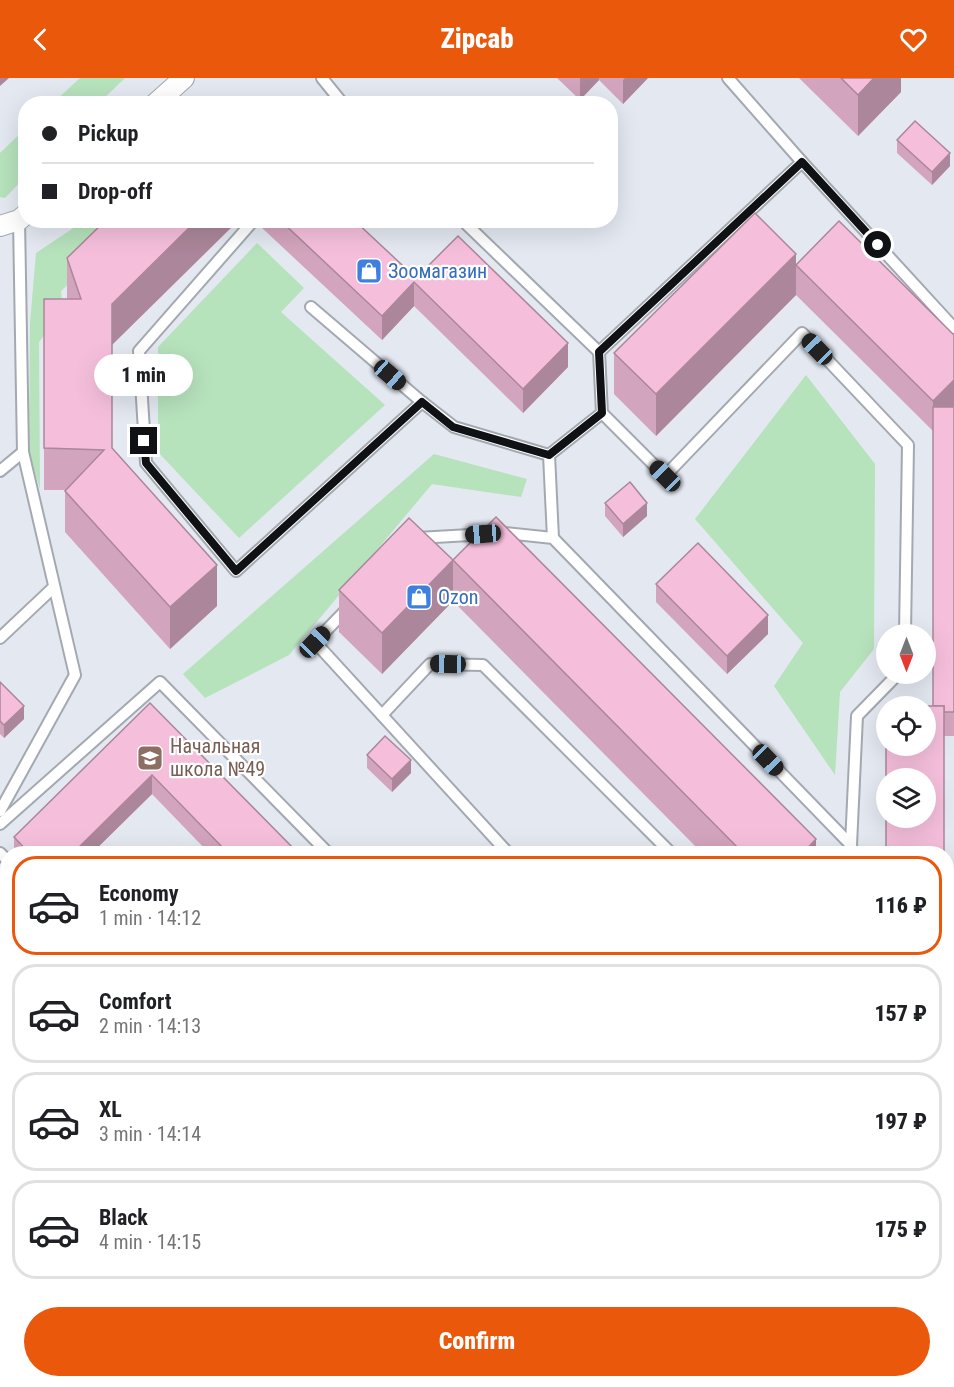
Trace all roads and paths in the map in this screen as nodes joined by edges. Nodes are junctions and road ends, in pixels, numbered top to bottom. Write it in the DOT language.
graph roads {
  1 [pos="184,78"];
  2 [pos="322,78"];
  3 [pos="728,78"];
  4 [pos="164,96"];
  5 [pos="337,96"];
  6 [pos="802,162"];
  7 [pos="15,218"];
  8 [pos="0,226"];
  9 [pos="247,228"];
  10 [pos="470,228"];
  11 [pos="311,307"];
  12 [pos="954,328"];
  13 [pos="599,352"];
  14 [pos="422,402"];
  15 [pos="602,413"];
  16 [pos="23,452"];
  17 [pos="549,455"];
  18 [pos="0,471"];
  19 [pos="553,538"];
  20 [pos="408,546"];
  21 [pos="54,586"];
  22 [pos="354,602"];
  23 [pos="905,624"];
  24 [pos="0,638"];
  25 [pos="888,684"];
  26 [pos="382,715"];
  27 [pos="0,811"];
  28 [pos="0,824"];
  29 [pos="320,846"];
  30 [pos="502,846"];
  31 [pos="664,846"];
  32 [pos="849,846"];
  33 [pos="852,846"];
  1 -- 4 [label="street"];
  2 -- 5 [label="lane"];
  3 -- 6 [label="lane"];
  6 -- 12 [label="lane"];
  6 -- 13 [label="lane"];
  7 -- 8 [label="street"];
  7 -- 16 [label="lane"];
  9 -- 14 [label="lane"];
  10 -- 13 [label="lane"];
  11 -- 14 [label="lane"];
  13 -- 15 [label="lane"];
  14 -- 17 [label="lane"];
  15 -- 17 [label="lane"];
  15 -- 23 [label="lane"];
  16 -- 18 [label="lane"];
  16 -- 21 [label="lane"];
  17 -- 19 [label="lane"];
  19 -- 20 [label="lane"];
  19 -- 32 [label="lane"];
  21 -- 24 [label="lane"];
  21 -- 27 [label="lane"];
  22 -- 26 [label="lane"];
  25 -- 33 [label="lane"];
  26 -- 30 [label="lane"];
  26 -- 31 [label="lane"];
  28 -- 29 [label="lane"];
}
